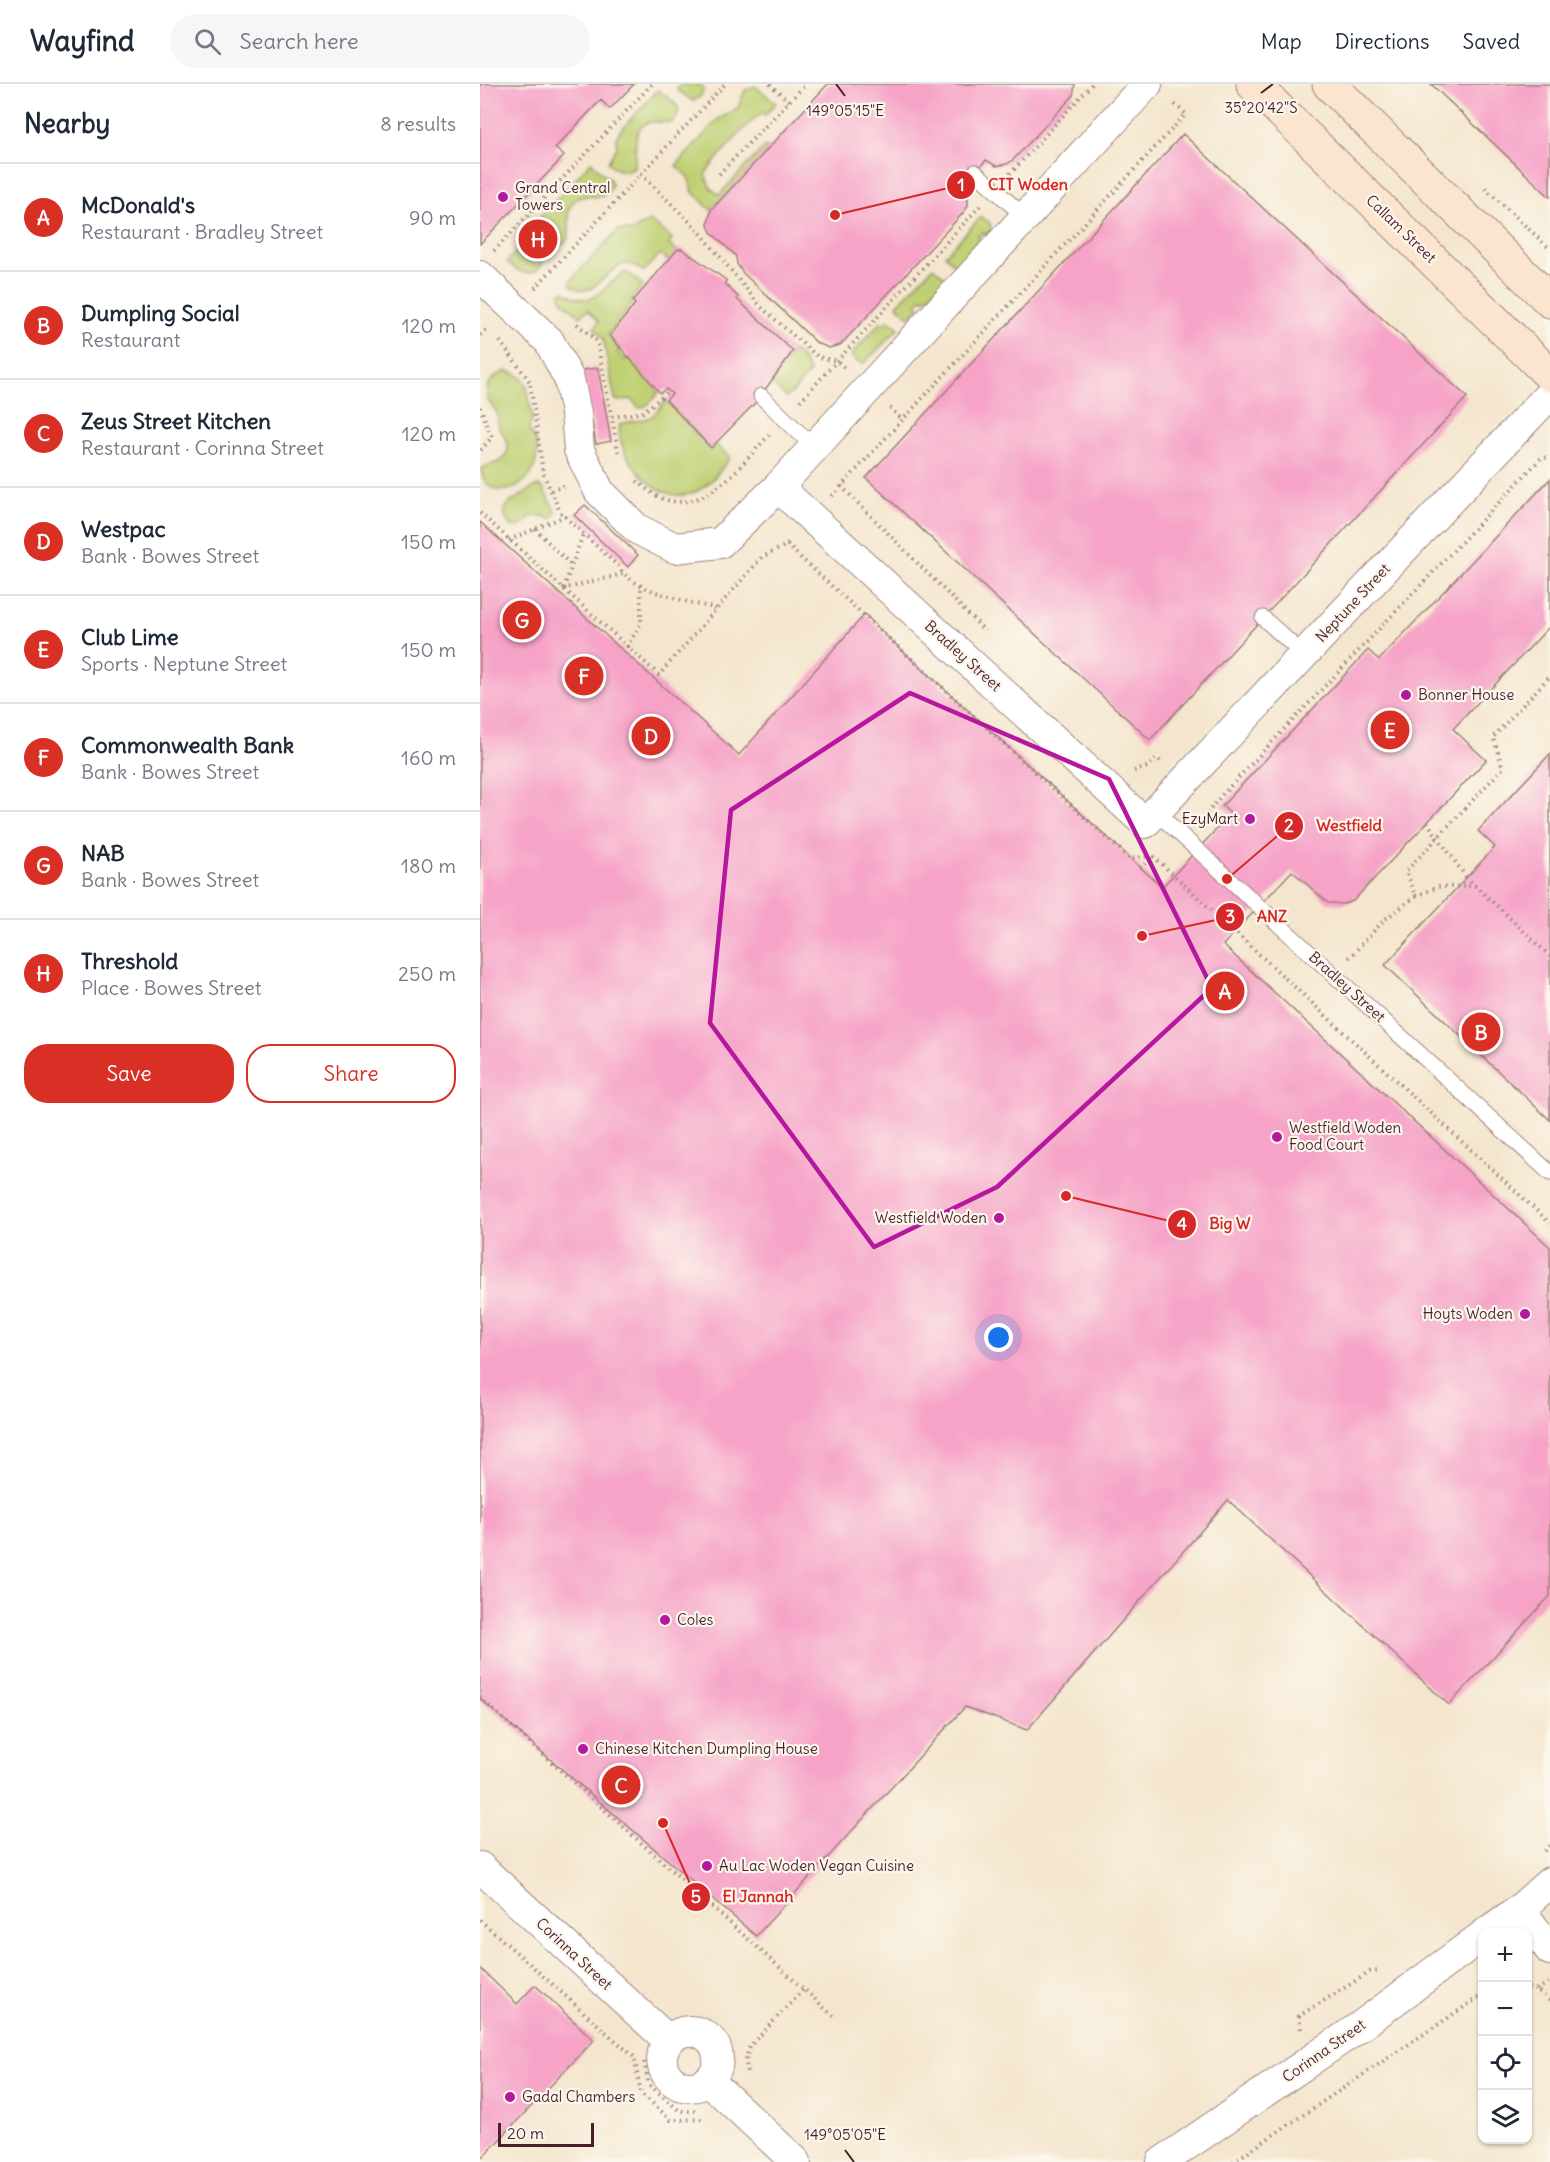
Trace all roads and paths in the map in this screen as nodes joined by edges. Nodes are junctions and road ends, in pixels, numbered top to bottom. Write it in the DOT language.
graph roads {
  1 [pos="652,84"];
  2 [pos="724,84"];
  3 [pos="770,84"];
  4 [pos="806,84"];
  5 [pos="1092,84"];
  6 [pos="1147,84"];
  7 [pos="1253,84"];
  8 [pos="1329,84"];
  9 [pos="789,102"];
  10 [pos="1186,114"];
  11 [pos="975,172"];
  12 [pos="641,174"];
  13 [pos="719,174"];
  14 [pos="995,190"];
  15 [pos="1025,217"];
  16 [pos="484,266"];
  17 [pos="1550,301"];
  18 [pos="515,309"];
  19 [pos="837,361"];
  20 [pos="1550,375"];
  21 [pos="669,391"];
  22 [pos="1550,393"];
  23 [pos="761,396"];
  24 [pos="480,407"];
  25 [pos="784,418"];
  26 [pos="814,447"];
  27 [pos="480,451"];
  28 [pos="1550,457"];
  29 [pos="621,459"];
  30 [pos="633,478"];
  31 [pos="841,486"];
  32 [pos="778,487"];
  33 [pos="480,513"];
  34 [pos="564,516"];
  35 [pos="812,519"];
  36 [pos="535,529"];
  37 [pos="583,534"];
  38 [pos="509,540"];
  39 [pos="787,545"];
  40 [pos="572,566"];
  41 [pos="640,586"];
  42 [pos="563,589"];
  43 [pos="716,609"];
  44 [pos="1263,618"];
  45 [pos="989,635"];
  46 [pos="627,647"];
  47 [pos="1304,655"];
  48 [pos="1550,676"];
  49 [pos="1157,758"];
  50 [pos="1126,770"];
  51 [pos="1156,812"];
  52 [pos="1427,822"];
  53 [pos="1205,826"];
  54 [pos="1153,856"];
  55 [pos="1140,868"];
  56 [pos="1475,886"];
  57 [pos="1416,896"];
  58 [pos="1550,956"];
  59 [pos="1349,958"];
  60 [pos="1550,1173"];
  61 [pos="1550,1223"];
  62 [pos="480,1698"];
  63 [pos="480,1867"];
  64 [pos="1550,1882"];
  65 [pos="1520,1909"];
  66 [pos="480,1920"];
  67 [pos="1493,1928"];
  68 [pos="1478,1939"];
  69 [pos="1550,1950"];
  70 [pos="1550,1981"];
  71 [pos="1532,1989"];
  72 [pos="803,1990"];
  73 [pos="1537,1990"];
  74 [pos="1478,1998"];
  75 [pos="1550,2001"];
  76 [pos="837,2019"];
  77 [pos="669,2041"];
  78 [pos="747,2075"];
  79 [pos="709,2081"];
  80 [pos="649,2085"];
  81 [pos="680,2111"];
  82 [pos="710,2123"];
  83 [pos="796,2162"];
  84 [pos="1162,2162"];
  85 [pos="1233,2162"];
  1 -- 16 [label="path"];
  2 -- 12 [label="path"];
  3 -- 9 [label="path"];
  4 -- 9 [label="path"];
  5 -- 14 [label="path"];
  6 -- 15 [label="street"];
  7 -- 20 [label="street, Callam Street"];
  8 -- 17 [label="street"];
  9 -- 13 [label="path"];
  10 -- 31 [label="path"];
  11 -- 14 [label="lane"];
  12 -- 18 [label="path"];
  12 -- 19 [label="path"];
  14 -- 15 [label="lane"];
  14 -- 19 [label="path"];
  15 -- 26 [label="street"];
  16 -- 18 [label="street"];
  18 -- 32 [label="street"];
  19 -- 25 [label="path"];
  21 -- 29 [label="path"];
  22 -- 47 [label="street, Neptune Street"];
  23 -- 25 [label="lane"];
  24 -- 27 [label="path"];
  25 -- 26 [label="lane"];
  25 -- 30 [label="path"];
  26 -- 32 [label="street"];
  28 -- 53 [label="path"];
  31 -- 35 [label="path"];
  31 -- 45 [label="path"];
  32 -- 35 [label="street, Bradley Street"];
  33 -- 38 [label="path"];
  34 -- 36 [label="path"];
  35 -- 39 [label="path"];
  35 -- 51 [label="street, Bradley Street"];
  36 -- 38 [label="path"];
  36 -- 40 [label="path"];
  37 -- 40 [label="path"];
  38 -- 42 [label="path"];
  39 -- 43 [label="path"];
  39 -- 54 [label="path"];
  40 -- 42 [label="path"];
  41 -- 42 [label="path"];
  41 -- 43 [label="path"];
  41 -- 46 [label="path"];
  42 -- 46 [label="path"];
  43 -- 46 [label="path"];
  44 -- 47 [label="lane"];
  47 -- 51 [label="street, Neptune Street"];
  48 -- 57 [label="path"];
  49 -- 50 [label="path"];
  51 -- 60 [label="lane, Bradley Street"];
  52 -- 56 [label="path, bridge"];
  54 -- 55 [label="path"];
  54 -- 61 [label="path"];
  56 -- 57 [label="path"];
  56 -- 58 [label="path"];
  57 -- 59 [label="path"];
  62 -- 72 [label="path"];
  63 -- 77 [label="street, Corinna Street"];
  64 -- 65 [label="street"];
  65 -- 67 [label="street"];
  65 -- 69 [label="street"];
  66 -- 82 [label="path"];
  68 -- 84 [label="street, Corinna Street"];
  70 -- 73 [label="path"];
  71 -- 73 [label="path"];
  72 -- 76 [label="path"];
  72 -- 78 [label="path"];
  73 -- 75 [label="path"];
  74 -- 85 [label="path"];
  77 -- 79 [label="street"];
  77 -- 79 [label="street"];
  79 -- 83 [label="street"];
  80 -- 81 [label="path"];
}
